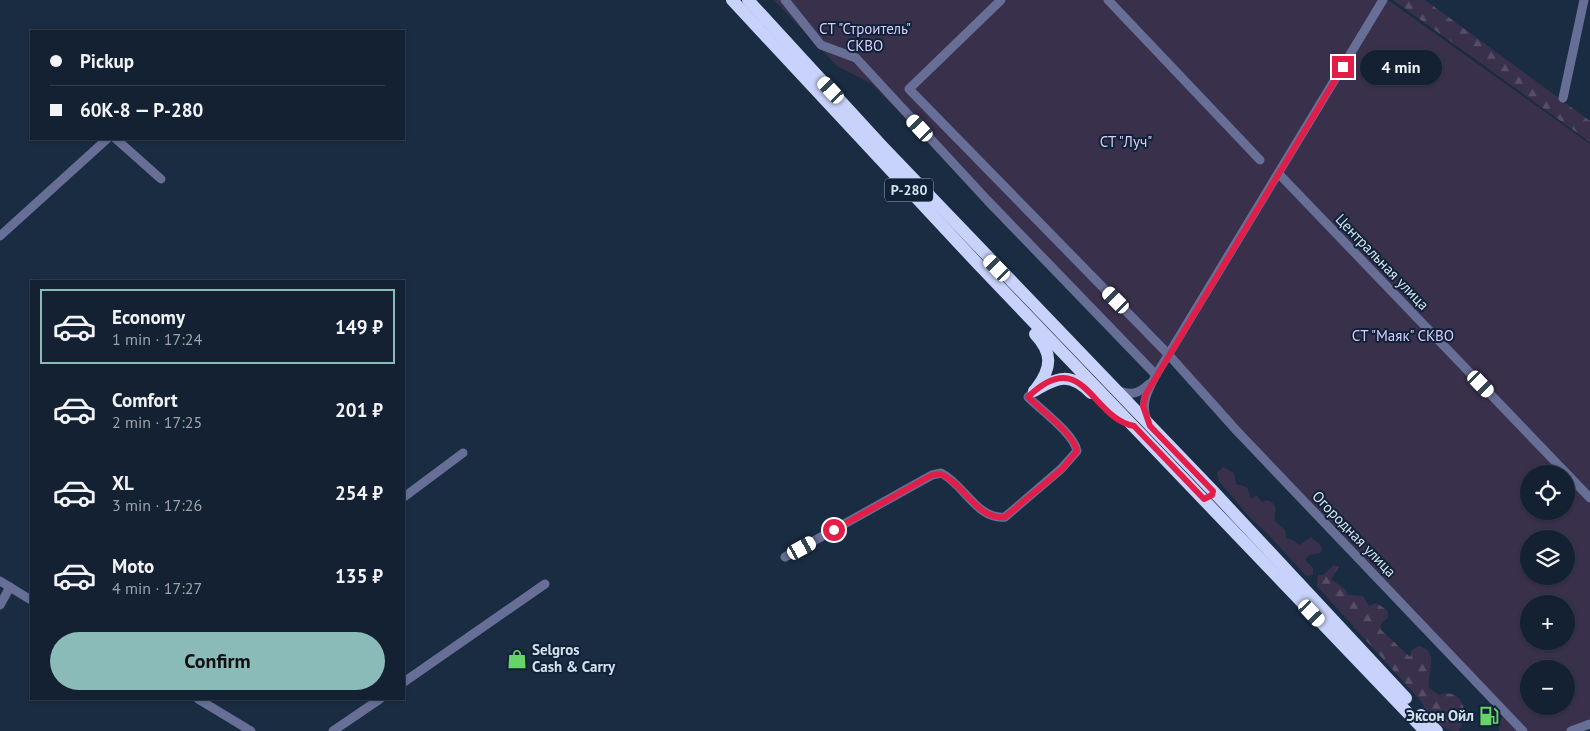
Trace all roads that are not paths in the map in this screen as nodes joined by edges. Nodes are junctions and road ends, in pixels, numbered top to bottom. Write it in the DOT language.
graph roads {
  1 [pos="732,0"];
  2 [pos="748,0"];
  3 [pos="785,0"];
  4 [pos="1001,0"];
  5 [pos="1108,0"];
  6 [pos="1383,0"];
  7 [pos="1584,0"];
  8 [pos="1563,98"];
  9 [pos="106,140"];
  10 [pos="117,140"];
  11 [pos="1260,160"];
  12 [pos="1279,174"];
  13 [pos="161,179"];
  14 [pos="0,236"];
  15 [pos="1013,295"];
  16 [pos="1168,354"];
  17 [pos="1154,379"];
  18 [pos="1113,388"];
  19 [pos="1034,391"];
  20 [pos="1134,426"];
  21 [pos="1150,426"];
  22 [pos="463,453"];
  23 [pos="1208,495"];
  24 [pos="405,496"];
  25 [pos="1590,498"];
  26 [pos="785,557"];
  27 [pos="0,581"];
  28 [pos="545,584"];
  29 [pos="10,587"];
  30 [pos="30,599"];
  31 [pos="0,605"];
  32 [pos="405,681"];
  33 [pos="200,700"];
  34 [pos="379,700"];
  35 [pos="1590,724"];
  36 [pos="252,731"];
  37 [pos="333,731"];
  38 [pos="1425,731"];
  39 [pos="1437,731"];
  40 [pos="1523,731"];
  41 [pos="1570,731"];
  1 -- 15 [label="highway, Р-280"];
  2 -- 15 [label="highway, Р-280"];
  3 -- 17 [label="street"];
  4 -- 16 [label="street, Огородная улица"];
  5 -- 11 [label="street"];
  6 -- 12 [label="street"];
  7 -- 8 [label="street"];
  9 -- 14 [label="street"];
  10 -- 13 [label="street"];
  12 -- 16 [label="street"];
  12 -- 25 [label="street, Центральная улица"];
  15 -- 18 [label="highway, Р-280"];
  15 -- 19 [label="highway"];
  15 -- 20 [label="highway, Р-280"];
  16 -- 17 [label="street"];
  16 -- 40 [label="street, Огородная улица"];
  17 -- 18 [label="street"];
  17 -- 21 [label="street"];
  18 -- 21 [label="highway, Р-280"];
  19 -- 20 [label="highway"];
  19 -- 26 [label="street"];
  20 -- 23 [label="highway, Р-280"];
  21 -- 23 [label="highway, Р-280"];
  22 -- 24 [label="street"];
  23 -- 38 [label="highway, Р-280"];
  23 -- 39 [label="highway, Р-280"];
  27 -- 29 [label="street"];
  28 -- 32 [label="street"];
  29 -- 30 [label="street"];
  29 -- 31 [label="street"];
  33 -- 36 [label="street"];
  34 -- 37 [label="street"];
  35 -- 41 [label="street"];
}
